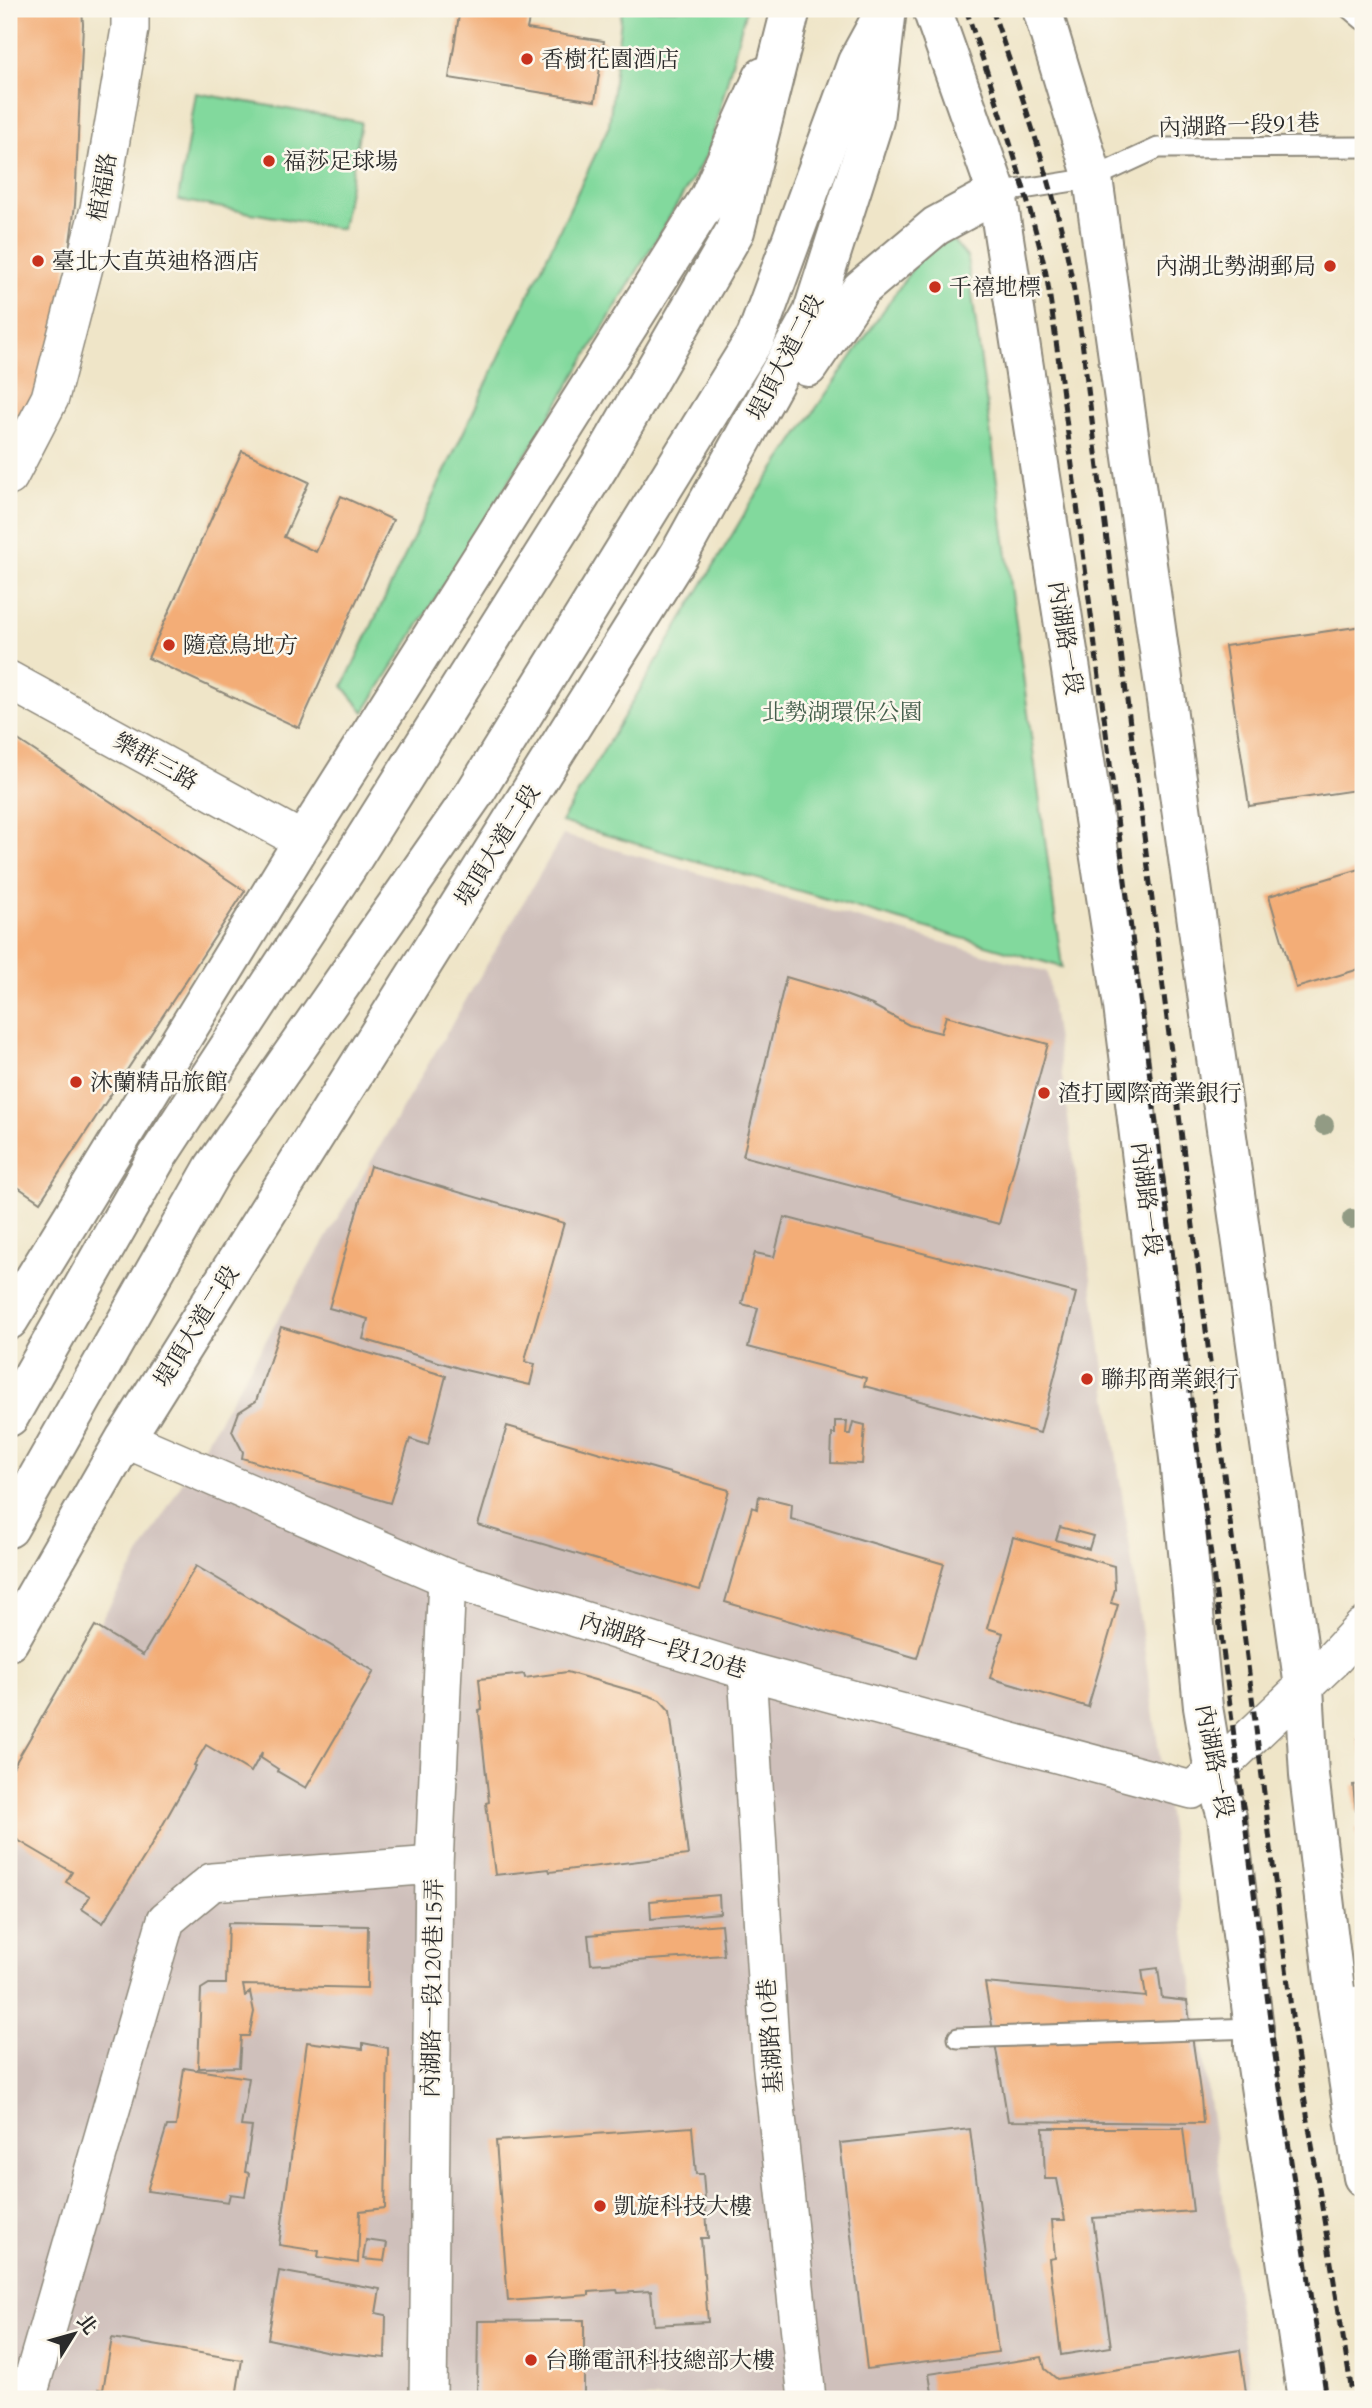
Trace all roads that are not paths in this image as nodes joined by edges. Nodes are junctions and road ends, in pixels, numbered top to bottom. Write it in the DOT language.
graph roads {
  1 [pos="130,9"];
  2 [pos="886,9"];
  3 [pos="933,9"];
  4 [pos="1042,9"];
  5 [pos="1350,9"];
  6 [pos="791,11"];
  7 [pos="1363,20"];
  8 [pos="1363,147"];
  9 [pos="1093,178"];
  10 [pos="997,193"];
  11 [pos="9,477"];
  12 [pos="680,553"];
  13 [pos="9,680"];
  14 [pos="303,841"];
  15 [pos="9,1320"];
  16 [pos="9,1417"];
  17 [pos="125,1439"];
  18 [pos="9,1528"];
  19 [pos="447,1578"];
  20 [pos="1363,1627"];
  21 [pos="9,1641"];
  22 [pos="747,1671"];
  23 [pos="1304,1687"];
  24 [pos="1214,1772"];
  25 [pos="434,1864"];
  26 [pos="1350,2005"];
  27 [pos="1254,2028"];
  28 [pos="958,2038"];
  29 [pos="1363,2177"];
  30 [pos="27,2399"];
  31 [pos="428,2399"];
  32 [pos="807,2399"];
  33 [pos="1307,2399"];
  1 -- 11 [label="street, 植福路"];
  2 -- 12 [label="main road, 堤頂大道二段"];
  2 -- 18 [label="main road, 堤頂大道二段"];
  3 -- 10 [label="main road, 內湖路一段"];
  4 -- 9 [label="main road"];
  5 -- 7 [label="lane"];
  6 -- 14 [label="main road"];
  6 -- 16 [label="main road"];
  8 -- 9 [label="lane, 內湖路一段91巷"];
  9 -- 10 [label="lane, 內湖路一段91巷"];
  9 -- 23 [label="main road"];
  10 -- 12 [label="main road"];
  10 -- 24 [label="main road, 內湖路一段"];
  12 -- 17 [label="main road, 堤頂大道二段"];
  13 -- 14 [label="street, 樂群三路"];
  14 -- 15 [label="main road"];
  17 -- 19 [label="street, 內湖路一段120巷"];
  17 -- 21 [label="main road, 堤頂大道二段"];
  19 -- 22 [label="street, 內湖路一段120巷"];
  19 -- 25 [label="street, 內湖路一段120巷15弄"];
  20 -- 23 [label="street"];
  22 -- 24 [label="street, 內湖路一段120巷"];
  22 -- 32 [label="street, 基湖路10巷"];
  23 -- 24 [label="street"];
  23 -- 26 [label="main road"];
  24 -- 27 [label="main road, 內湖路一段"];
  25 -- 30 [label="street"];
  25 -- 31 [label="street, 內湖路一段120巷15弄"];
  26 -- 29 [label="main road"];
  27 -- 28 [label="lane"];
  27 -- 33 [label="main road, 內湖路一段"];
}
